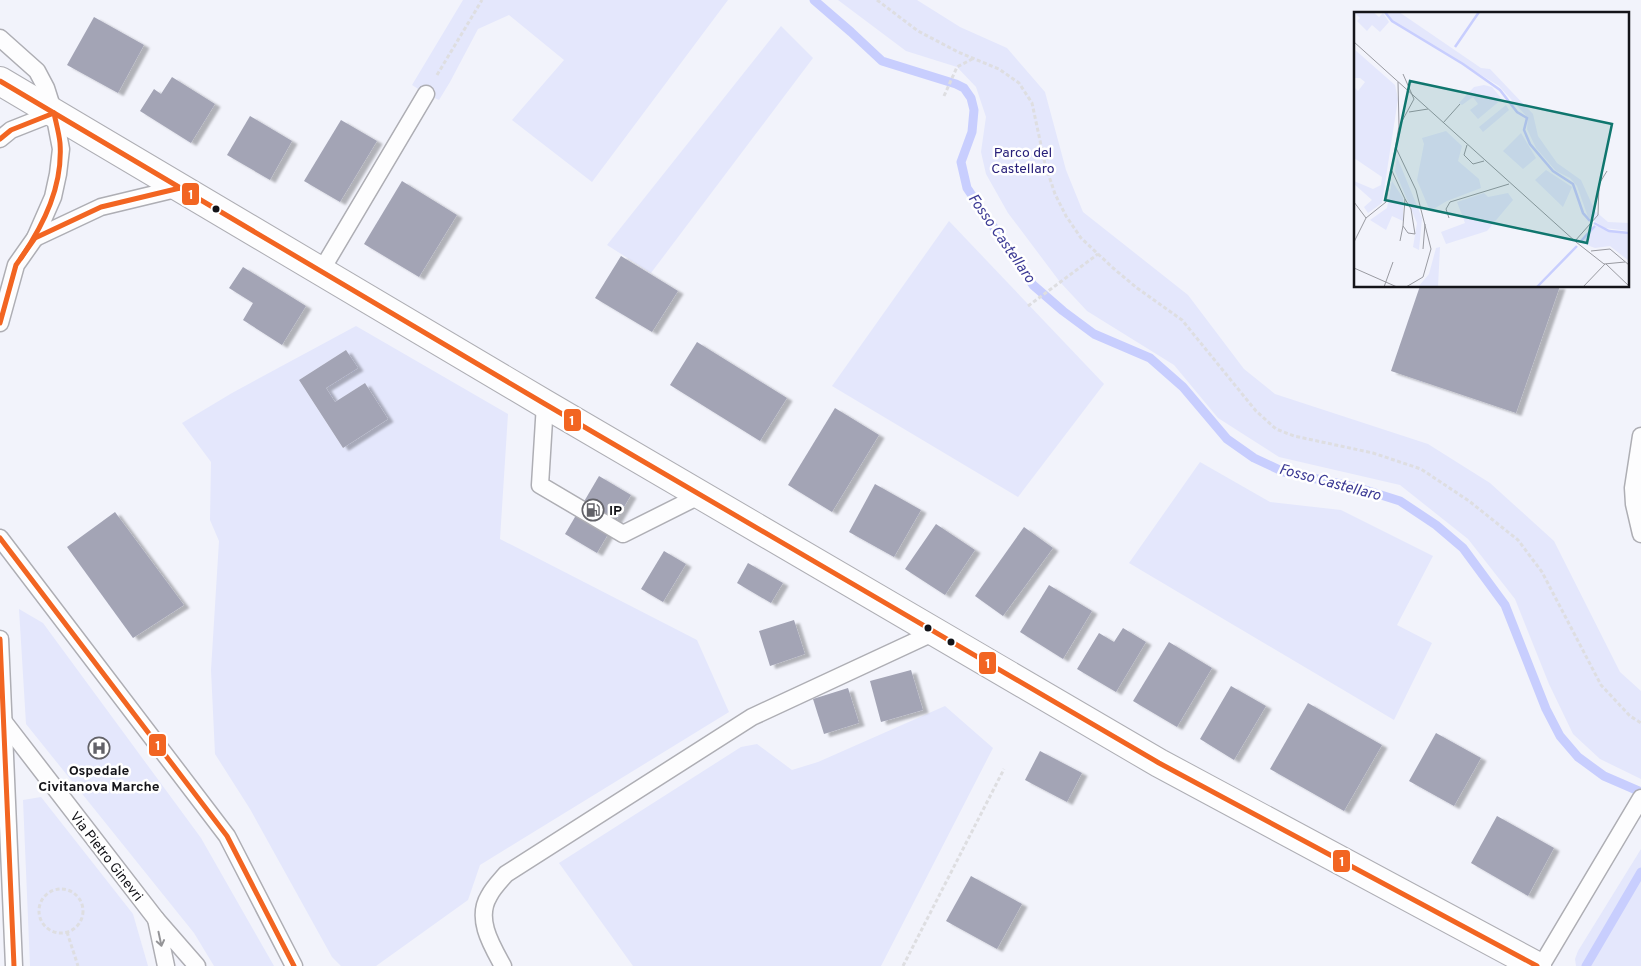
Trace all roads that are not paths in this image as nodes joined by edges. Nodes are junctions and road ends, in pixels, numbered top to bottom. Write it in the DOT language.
graph roads {
  1 [pos="0,38"];
  2 [pos="0,82"];
  3 [pos="426,94"];
  4 [pos="54,113"];
  5 [pos="0,139"];
  6 [pos="180,188"];
  7 [pos="35,238"];
  8 [pos="321,271"];
  9 [pos="0,323"];
  10 [pos="545,404"];
  11 [pos="1641,436"];
  12 [pos="701,495"];
  13 [pos="1641,534"];
  14 [pos="0,538"];
  15 [pos="935,632"];
  16 [pos="0,638"];
  17 [pos="4,722"];
  18 [pos="1641,798"];
  19 [pos="156,919"];
  20 [pos="14,966"];
  21 [pos="166,966"];
  22 [pos="197,966"];
  23 [pos="294,966"];
  24 [pos="503,966"];
  25 [pos="1537,966"];
  26 [pos="1541,966"];
  1 -- 4 [label="lane"];
  2 -- 4 [label="main road"];
  3 -- 8 [label="lane"];
  4 -- 5 [label="lane"];
  4 -- 6 [label="main road"];
  4 -- 7 [label="lane"];
  6 -- 7 [label="lane"];
  6 -- 8 [label="main road"];
  7 -- 9 [label="lane"];
  8 -- 10 [label="main road"];
  10 -- 12 [label="main road"];
  10 -- 12 [label="lane"];
  11 -- 13 [label="lane"];
  12 -- 15 [label="main road"];
  14 -- 23 [label="lane"];
  15 -- 24 [label="lane"];
  15 -- 25 [label="main road"];
  16 -- 17 [label="lane"];
  17 -- 19 [label="lane, Via Pietro Ginevri"];
  17 -- 20 [label="lane"];
  18 -- 26 [label="lane"];
  19 -- 21 [label="lane, Via Pietro Ginevri, one-way"];
  19 -- 22 [label="lane, Via Pietro Ginevri"];
}
